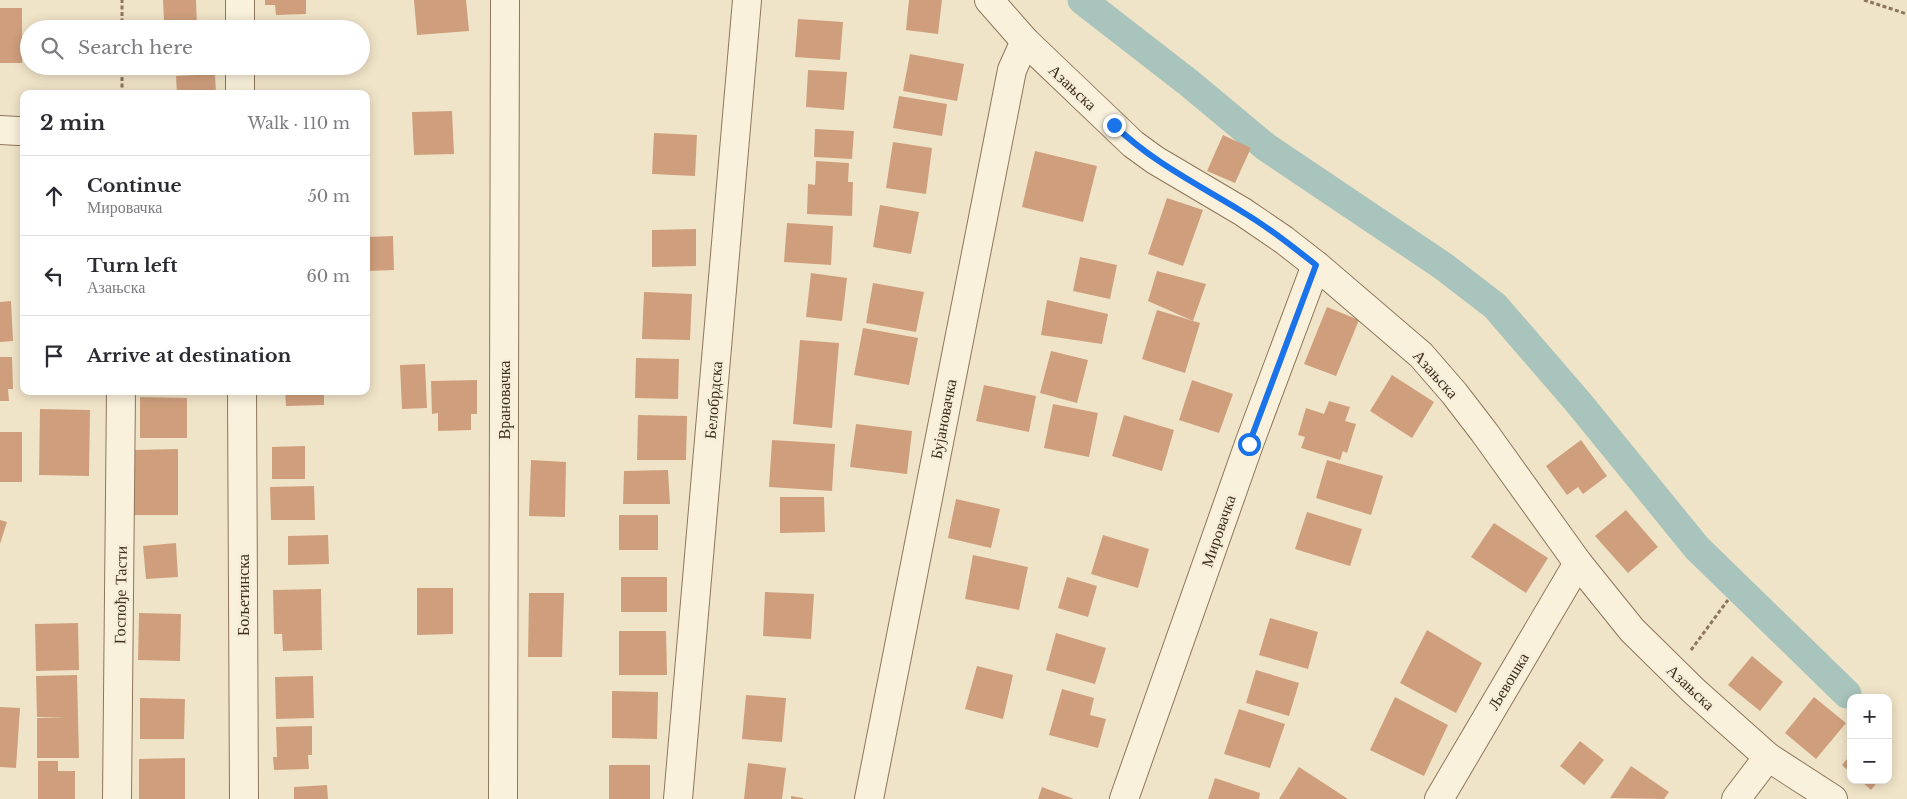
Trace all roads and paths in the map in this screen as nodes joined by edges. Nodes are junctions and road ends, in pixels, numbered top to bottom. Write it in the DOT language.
graph roads {
  1 [pos="122,0"];
  2 [pos="240,0"];
  3 [pos="505,0"];
  4 [pos="747,0"];
  5 [pos="989,0"];
  6 [pos="1864,0"];
  7 [pos="1907,14"];
  8 [pos="122,20"];
  9 [pos="240,20"];
  10 [pos="1024,41"];
  11 [pos="122,75"];
  12 [pos="240,75"];
  13 [pos="122,90"];
  14 [pos="240,90"];
  15 [pos="1316,265"];
  16 [pos="121,395"];
  17 [pos="242,395"];
  18 [pos="1578,563"];
  19 [pos="1728,600"];
  20 [pos="1674,672"];
  21 [pos="1768,757"];
  22 [pos="117,799"];
  23 [pos="244,799"];
  24 [pos="503,799"];
  25 [pos="678,799"];
  26 [pos="869,799"];
  27 [pos="1124,799"];
  28 [pos="1439,799"];
  29 [pos="1736,799"];
  30 [pos="1833,799"];
  1 -- 8 [label="path"];
  2 -- 9 [label="street"];
  3 -- 24 [label="street, Врановачка"];
  4 -- 25 [label="street, Белобрдска"];
  5 -- 10 [label="street, Азањска"];
  6 -- 7 [label="path"];
  10 -- 15 [label="street, Азањска"];
  10 -- 26 [label="street, Бујановачка"];
  11 -- 13 [label="path"];
  12 -- 14 [label="street"];
  15 -- 18 [label="street, Азањска"];
  15 -- 27 [label="street, Мировачка"];
  16 -- 22 [label="street, Госпође Тасти"];
  17 -- 23 [label="street, Бољетинска"];
  18 -- 20 [label="street, Азањска"];
  18 -- 28 [label="street, Љевошка"];
  19 -- 20 [label="path"];
  20 -- 21 [label="street, Азањска"];
  21 -- 29 [label="street"];
  21 -- 30 [label="street, Азањска"];
}
